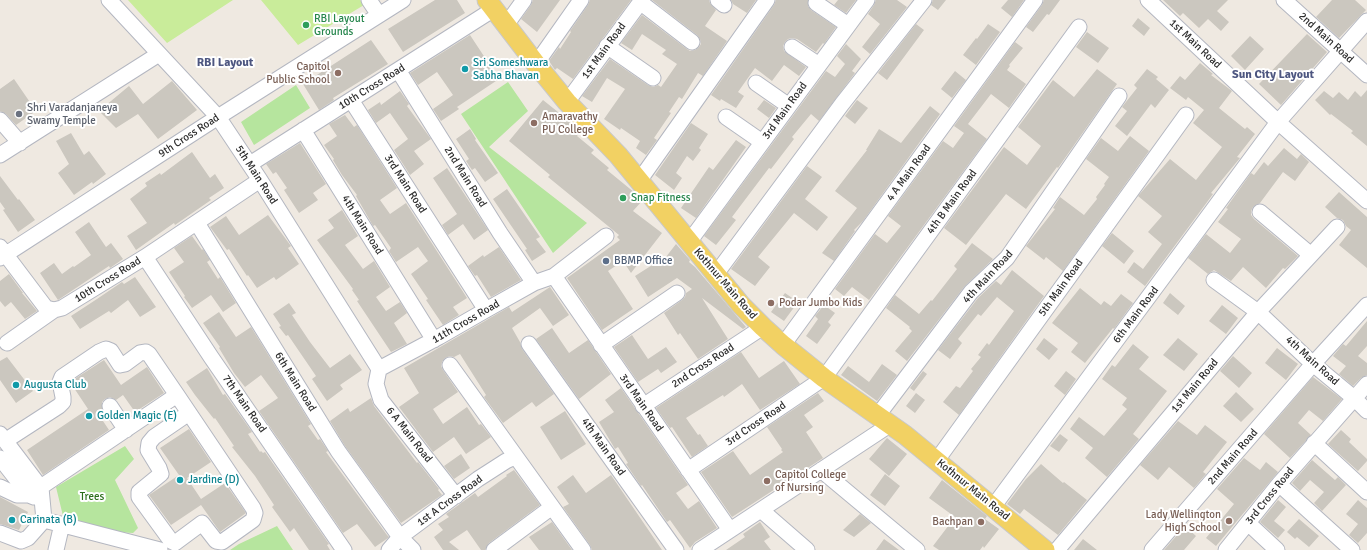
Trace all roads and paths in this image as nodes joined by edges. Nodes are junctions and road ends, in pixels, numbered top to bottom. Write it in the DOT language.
graph roads {
  1 [pos="109,0"];
  2 [pos="369,0"];
  3 [pos="403,0"];
  4 [pos="524,0"];
  5 [pos="581,0"];
  6 [pos="767,0"];
  7 [pos="867,0"];
  8 [pos="924,0"];
  9 [pos="1035,0"];
  10 [pos="1148,0"];
  11 [pos="1284,0"];
  12 [pos="641,1"];
  13 [pos="491,4"];
  14 [pos="816,4"];
  15 [pos="379,15"];
  16 [pos="1367,21"];
  17 [pos="506,25"];
  18 [pos="848,25"];
  19 [pos="1079,27"];
  20 [pos="692,42"];
  21 [pos="608,46"];
  22 [pos="792,47"];
  23 [pos="1341,51"];
  24 [pos="160,54"];
  25 [pos="536,64"];
  26 [pos="819,66"];
  27 [pos="398,70"];
  28 [pos="1367,75"];
  29 [pos="652,78"];
  30 [pos="756,83"];
  31 [pos="1120,96"];
  32 [pos="351,100"];
  33 [pos="567,102"];
  34 [pos="789,106"];
  35 [pos="1186,115"];
  36 [pos="218,117"];
  37 [pos="726,117"];
  38 [pos="0,120"];
  39 [pos="1278,122"];
  40 [pos="303,130"];
  41 [pos="20,142"];
  42 [pos="762,142"];
  43 [pos="0,155"];
  44 [pos="250,164"];
  45 [pos="260,180"];
  46 [pos="639,181"];
  47 [pos="1367,201"];
  48 [pos="1260,212"];
  49 [pos="197,223"];
  50 [pos="1337,227"];
  51 [pos="606,236"];
  52 [pos="689,242"];
  53 [pos="2,253"];
  54 [pos="1311,255"];
  55 [pos="145,257"];
  56 [pos="716,274"];
  57 [pos="554,276"];
  58 [pos="1214,280"];
  59 [pos="534,284"];
  60 [pos="677,293"];
  61 [pos="1367,305"];
  62 [pos="54,310"];
  63 [pos="486,310"];
  64 [pos="1258,312"];
  65 [pos="763,327"];
  66 [pos="434,340"];
  67 [pos="7,342"];
  68 [pos="529,344"];
  69 [pos="601,345"];
  70 [pos="783,346"];
  71 [pos="1313,364"];
  72 [pos="450,365"];
  73 [pos="379,369"];
  74 [pos="824,378"];
  75 [pos="1367,384"];
  76 [pos="178,395"];
  77 [pos="1354,398"];
  78 [pos="110,406"];
  79 [pos="643,406"];
  80 [pos="1367,411"];
  81 [pos="189,413"];
  82 [pos="885,420"];
  83 [pos="126,430"];
  84 [pos="2,437"];
  85 [pos="1314,443"];
  86 [pos="515,457"];
  87 [pos="0,458"];
  88 [pos="936,460"];
  89 [pos="688,470"];
  90 [pos="821,470"];
  91 [pos="1279,484"];
  92 [pos="0,487"];
  93 [pos="1367,492"];
  94 [pos="37,495"];
  95 [pos="456,496"];
  96 [pos="552,507"];
  97 [pos="993,507"];
  98 [pos="761,510"];
  99 [pos="44,520"];
  100 [pos="1248,523"];
  101 [pos="62,524"];
  102 [pos="730,530"];
  103 [pos="0,533"];
  104 [pos="400,537"];
  105 [pos="800,548"];
  106 [pos="56,550"];
  107 [pos="160,550"];
  108 [pos="344,550"];
  109 [pos="389,550"];
  110 [pos="414,550"];
  111 [pos="494,550"];
  112 [pos="583,550"];
  113 [pos="676,550"];
  114 [pos="700,550"];
  115 [pos="917,550"];
  116 [pos="1045,550"];
  117 [pos="1057,550"];
  118 [pos="1152,550"];
  119 [pos="1226,550"];
  120 [pos="1277,550"];
  121 [pos="1352,550"];
  1 -- 24 [label="street, 5th Main Road"];
  2 -- 15 [label="street"];
  3 -- 15 [label="street, 9th Cross Road"];
  4 -- 17 [label="street"];
  5 -- 25 [label="street"];
  6 -- 46 [label="street"];
  7 -- 18 [label="street, 3rd Main Road"];
  8 -- 56 [label="street"];
  9 -- 70 [label="street, 4 A Main Road"];
  10 -- 39 [label="street, 1st Main Road"];
  11 -- 23 [label="street, 2nd Main Road"];
  12 -- 20 [label="street"];
  12 -- 21 [label="street, 1st Main Road"];
  13 -- 17 [label="main road, Kothnur Main Road"];
  13 -- 27 [label="street, 10th Cross Road"];
  14 -- 18 [label="street"];
  15 -- 36 [label="street, 9th Cross Road"];
  16 -- 23 [label="street"];
  17 -- 25 [label="main road, Kothnur Main Road"];
  18 -- 26 [label="street, 3rd Main Road"];
  19 -- 74 [label="street, 4th B Main Road"];
  21 -- 29 [label="street"];
  21 -- 33 [label="street, 1st Main Road"];
  22 -- 26 [label="street"];
  23 -- 28 [label="street, 2nd Main Road"];
  23 -- 39 [label="street"];
  24 -- 36 [label="street, 5th Main Road"];
  24 -- 41 [label="street"];
  25 -- 33 [label="main road, Kothnur Main Road"];
  26 -- 34 [label="street, 3rd Main Road"];
  27 -- 32 [label="street, 10th Cross Road"];
  27 -- 59 [label="street, 2nd Main Road"];
  30 -- 34 [label="street"];
  31 -- 82 [label="street, 4th Main Road"];
  32 -- 40 [label="street, 10th Cross Road"];
  32 -- 63 [label="street, 3rd Main Road"];
  33 -- 46 [label="main road, Kothnur Main Road"];
  34 -- 42 [label="street, 3rd Main Road"];
  35 -- 88 [label="street, 5th Main Road"];
  36 -- 44 [label="street, 5th Main Road"];
  36 -- 53 [label="street, 9th Cross Road"];
  37 -- 42 [label="street"];
  38 -- 41 [label="street"];
  39 -- 47 [label="street, 1st Main Road"];
  39 -- 97 [label="street, 6th Main Road"];
  40 -- 44 [label="street, 10th Cross Road"];
  40 -- 66 [label="street, 4th Main Road"];
  41 -- 43 [label="street"];
  42 -- 52 [label="street, 3rd Main Road"];
  44 -- 45 [label="street, 5th Main Road"];
  45 -- 49 [label="street, 10th Cross Road"];
  45 -- 73 [label="street, 5th Main Road"];
  46 -- 52 [label="main road, Kothnur Main Road"];
  48 -- 54 [label="street"];
  49 -- 55 [label="street, 10th Cross Road"];
  49 -- 104 [label="street, 6th Main Road"];
  50 -- 54 [label="street, 1st Main Road"];
  51 -- 57 [label="street, 11th Cross Road"];
  52 -- 56 [label="main road, Kothnur Main Road"];
  53 -- 62 [label="street"];
  54 -- 64 [label="street, 1st Main Road"];
  55 -- 62 [label="street, 10th Cross Road"];
  55 -- 108 [label="street, 7th Main Road"];
  56 -- 65 [label="main road, Kothnur Main Road"];
  57 -- 59 [label="street, 11th Cross Road"];
  57 -- 69 [label="street, 3rd Main Road"];
  58 -- 64 [label="street, 4th Main Road"];
  59 -- 63 [label="street, 11th Cross Road"];
  60 -- 69 [label="street"];
  61 -- 71 [label="street"];
  62 -- 67 [label="street, 10th Cross Road"];
  63 -- 66 [label="street, 11th Cross Road"];
  64 -- 71 [label="street, 4th Main Road"];
  64 -- 117 [label="street, 1st Main Road"];
  65 -- 70 [label="main road, Kothnur Main Road"];
  65 -- 79 [label="street, 2nd Cross Road"];
  66 -- 73 [label="street, 11th Cross Road"];
  68 -- 113 [label="street, 4th Main Road"];
  69 -- 79 [label="street, 3rd Main Road"];
  70 -- 74 [label="main road, Kothnur Main Road"];
  71 -- 77 [label="street, 4th Main Road"];
  71 -- 118 [label="street, 2nd Main Road"];
  72 -- 86 [label="street"];
  73 -- 95 [label="street, 6 A Main Road"];
  74 -- 82 [label="main road, Kothnur Main Road"];
  74 -- 89 [label="street, 3rd Cross Road"];
  75 -- 77 [label="street, 3rd Cross Road"];
  76 -- 81 [label="street"];
  76 -- 83 [label="street"];
  76 -- 84 [label="street"];
  77 -- 80 [label="street, 4th Main Road"];
  77 -- 85 [label="street, 3rd Cross Road"];
  78 -- 83 [label="street"];
  79 -- 89 [label="street, 3rd Main Road"];
  81 -- 81 [label="street"];
  82 -- 88 [label="main road, Kothnur Main Road"];
  82 -- 90 [label="street, 4th Main Road"];
  83 -- 94 [label="street"];
  84 -- 94 [label="street"];
  85 -- 91 [label="street, 3rd Cross Road"];
  85 -- 93 [label="street"];
  86 -- 95 [label="street, 1st A Cross Road"];
  86 -- 96 [label="street"];
  87 -- 94 [label="street"];
  88 -- 97 [label="main road, Kothnur Main Road"];
  89 -- 102 [label="street, 3rd Main Road"];
  90 -- 98 [label="street, 4th Main Road"];
  90 -- 115 [label="street"];
  91 -- 100 [label="street, 3rd Cross Road"];
  91 -- 121 [label="street"];
  92 -- 94 [label="street"];
  94 -- 99 [label="street"];
  95 -- 104 [label="street, 1st A Cross Road"];
  96 -- 111 [label="street"];
  96 -- 112 [label="street"];
  97 -- 116 [label="main road, Kothnur Main Road"];
  98 -- 102 [label="street, 4th Main Road"];
  98 -- 105 [label="street"];
  99 -- 101 [label="street"];
  99 -- 103 [label="street"];
  100 -- 119 [label="street, 3rd Cross Road"];
  100 -- 120 [label="street"];
  101 -- 106 [label="street"];
  101 -- 107 [label="street"];
  102 -- 114 [label="street, 4th Main Road"];
  104 -- 109 [label="street, 1st A Cross Road"];
  104 -- 110 [label="street, 6th Main Road"];
}
